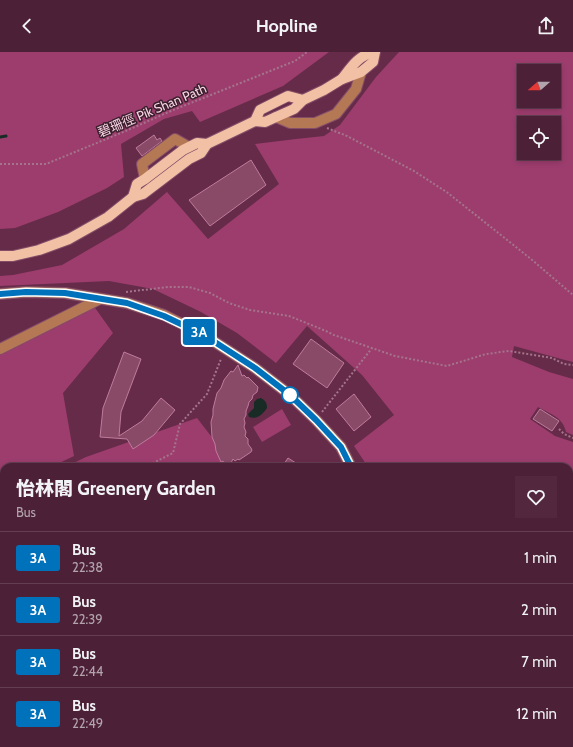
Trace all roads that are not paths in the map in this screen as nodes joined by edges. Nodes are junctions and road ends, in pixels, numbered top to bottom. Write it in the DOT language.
graph roads {
  1 [pos="375,52"];
  2 [pos="361,72"];
  3 [pos="342,79"];
  4 [pos="302,100"];
  5 [pos="276,117"];
  6 [pos="255,121"];
  7 [pos="207,144"];
  8 [pos="190,147"];
  9 [pos="145,179"];
  10 [pos="133,197"];
  11 [pos="0,256"];
  12 [pos="0,294"];
  13 [pos="100,299"];
  14 [pos="0,349"];
  15 [pos="349,463"];
  1 -- 2 [label="main road"];
  1 -- 3 [label="main road"];
  2 -- 3 [label="main road"];
  2 -- 5 [label="street"];
  3 -- 4 [label="main road"];
  4 -- 5 [label="main road"];
  4 -- 6 [label="main road"];
  5 -- 6 [label="main road"];
  6 -- 7 [label="main road"];
  7 -- 8 [label="main road"];
  7 -- 10 [label="main road"];
  8 -- 9 [label="main road"];
  8 -- 9 [label="street"];
  9 -- 10 [label="main road"];
  10 -- 11 [label="main road"];
  12 -- 13 [label="street"];
  13 -- 14 [label="street"];
  13 -- 15 [label="street"];
}
